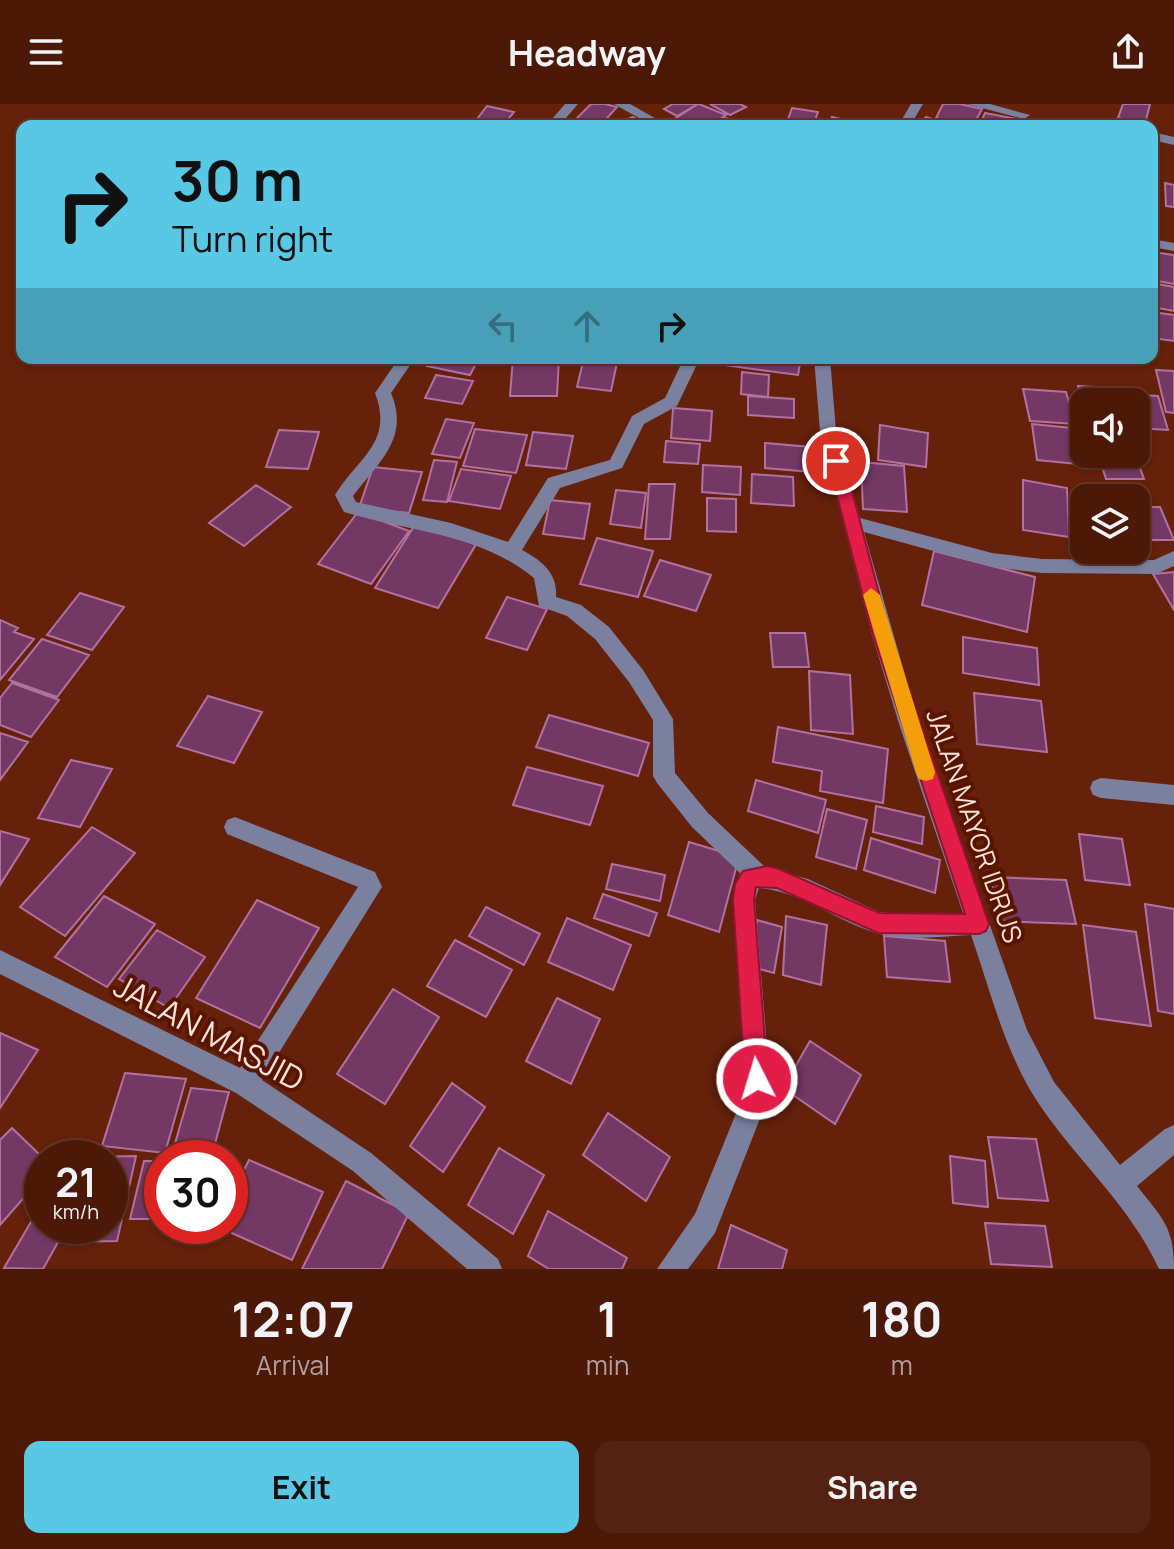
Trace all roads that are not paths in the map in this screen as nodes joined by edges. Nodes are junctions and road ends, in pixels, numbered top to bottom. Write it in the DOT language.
graph roads {
  1 [pos="572,104"];
  2 [pos="620,104"];
  3 [pos="973,104"];
  4 [pos="1024,115"];
  5 [pos="557,120"];
  6 [pos="651,120"];
  7 [pos="403,364"];
  8 [pos="689,364"];
  9 [pos="822,364"];
  10 [pos="851,522"];
  11 [pos="511,552"];
  12 [pos="1174,558"];
  13 [pos="1101,788"];
  14 [pos="1174,795"];
  15 [pos="235,827"];
  16 [pos="759,876"];
  17 [pos="979,924"];
  18 [pos="0,962"];
  19 [pos="245,1084"];
  20 [pos="1174,1138"];
  21 [pos="1118,1184"];
  22 [pos="488,1269"];
  23 [pos="671,1269"];
  24 [pos="1173,1269"];
  1 -- 5 [label="street"];
  2 -- 6 [label="street"];
  3 -- 4 [label="street"];
  7 -- 11 [label="street"];
  8 -- 11 [label="street"];
  9 -- 10 [label="street, JALAN MAYOR IDRUS"];
  10 -- 12 [label="street"];
  10 -- 17 [label="street, JALAN MAYOR IDRUS"];
  11 -- 16 [label="street"];
  13 -- 14 [label="street"];
  15 -- 19 [label="street"];
  16 -- 17 [label="street"];
  16 -- 23 [label="street"];
  17 -- 21 [label="street, JALAN MAYOR IDRUS"];
  18 -- 19 [label="street, JALAN MASJID"];
  19 -- 22 [label="street, JALAN MASJID"];
  20 -- 21 [label="street"];
  21 -- 24 [label="street, JALAN MAYOR IDRUS"];
}
